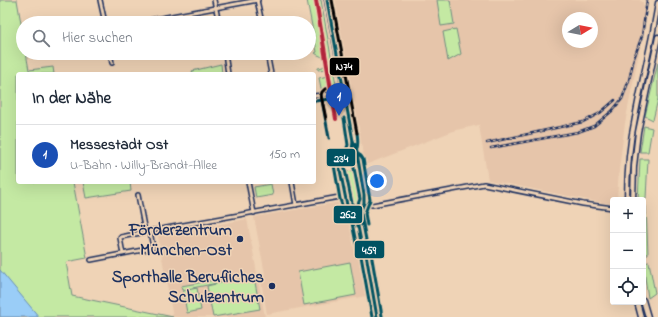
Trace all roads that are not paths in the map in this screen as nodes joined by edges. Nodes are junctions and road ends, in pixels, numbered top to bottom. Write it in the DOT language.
graph roads {
  1 [pos="100,0"];
  2 [pos="214,0"];
  3 [pos="257,0"];
  4 [pos="327,0"];
  5 [pos="658,3"];
  6 [pos="216,8"];
  7 [pos="103,16"];
  8 [pos="172,16"];
  9 [pos="218,16"];
  10 [pos="260,16"];
  11 [pos="658,37"];
  12 [pos="111,60"];
  13 [pos="226,60"];
  14 [pos="268,60"];
  15 [pos="112,64"];
  16 [pos="228,72"];
  17 [pos="271,72"];
  18 [pos="344,92"];
  19 [pos="316,96"];
  20 [pos="353,141"];
  21 [pos="349,154"];
  22 [pos="358,160"];
  23 [pos="248,184"];
  24 [pos="292,184"];
  25 [pos="138,195"];
  26 [pos="345,196"];
  27 [pos="627,197"];
  28 [pos="633,197"];
  29 [pos="296,205"];
  30 [pos="363,205"];
  31 [pos="351,208"];
  32 [pos="610,208"];
  33 [pos="254,213"];
  34 [pos="150,231"];
  35 [pos="145,232"];
  36 [pos="123,254"];
  37 [pos="366,254"];
  38 [pos="91,260"];
  39 [pos="638,305"];
  40 [pos="644,305"];
  41 [pos="377,317"];
  42 [pos="641,317"];
  43 [pos="648,317"];
  1 -- 7 [label="street"];
  2 -- 6 [label="street"];
  3 -- 6 [label="street"];
  3 -- 10 [label="street"];
  4 -- 18 [label="main road"];
  5 -- 27 [label="main road"];
  6 -- 8 [label="street"];
  6 -- 9 [label="street"];
  11 -- 28 [label="main road"];
  12 -- 15 [label="street"];
  13 -- 16 [label="street"];
  14 -- 17 [label="street"];
  18 -- 19 [label="street"];
  18 -- 20 [label="main road"];
  20 -- 21 [label="main road"];
  20 -- 22 [label="main road"];
  21 -- 22 [label="main road"];
  21 -- 26 [label="main road"];
  22 -- 30 [label="main road"];
  23 -- 33 [label="street"];
  24 -- 29 [label="street"];
  25 -- 35 [label="street"];
  26 -- 29 [label="street"];
  26 -- 31 [label="main road"];
  29 -- 33 [label="street"];
  30 -- 31 [label="main road"];
  30 -- 32 [label="street"];
  30 -- 37 [label="main road"];
  31 -- 37 [label="main road"];
  33 -- 34 [label="street"];
  34 -- 35 [label="street"];
  34 -- 36 [label="street"];
  35 -- 36 [label="street"];
  36 -- 38 [label="street"];
  37 -- 41 [label="main road"];
  39 -- 42 [label="main road"];
  40 -- 43 [label="main road"];
}
